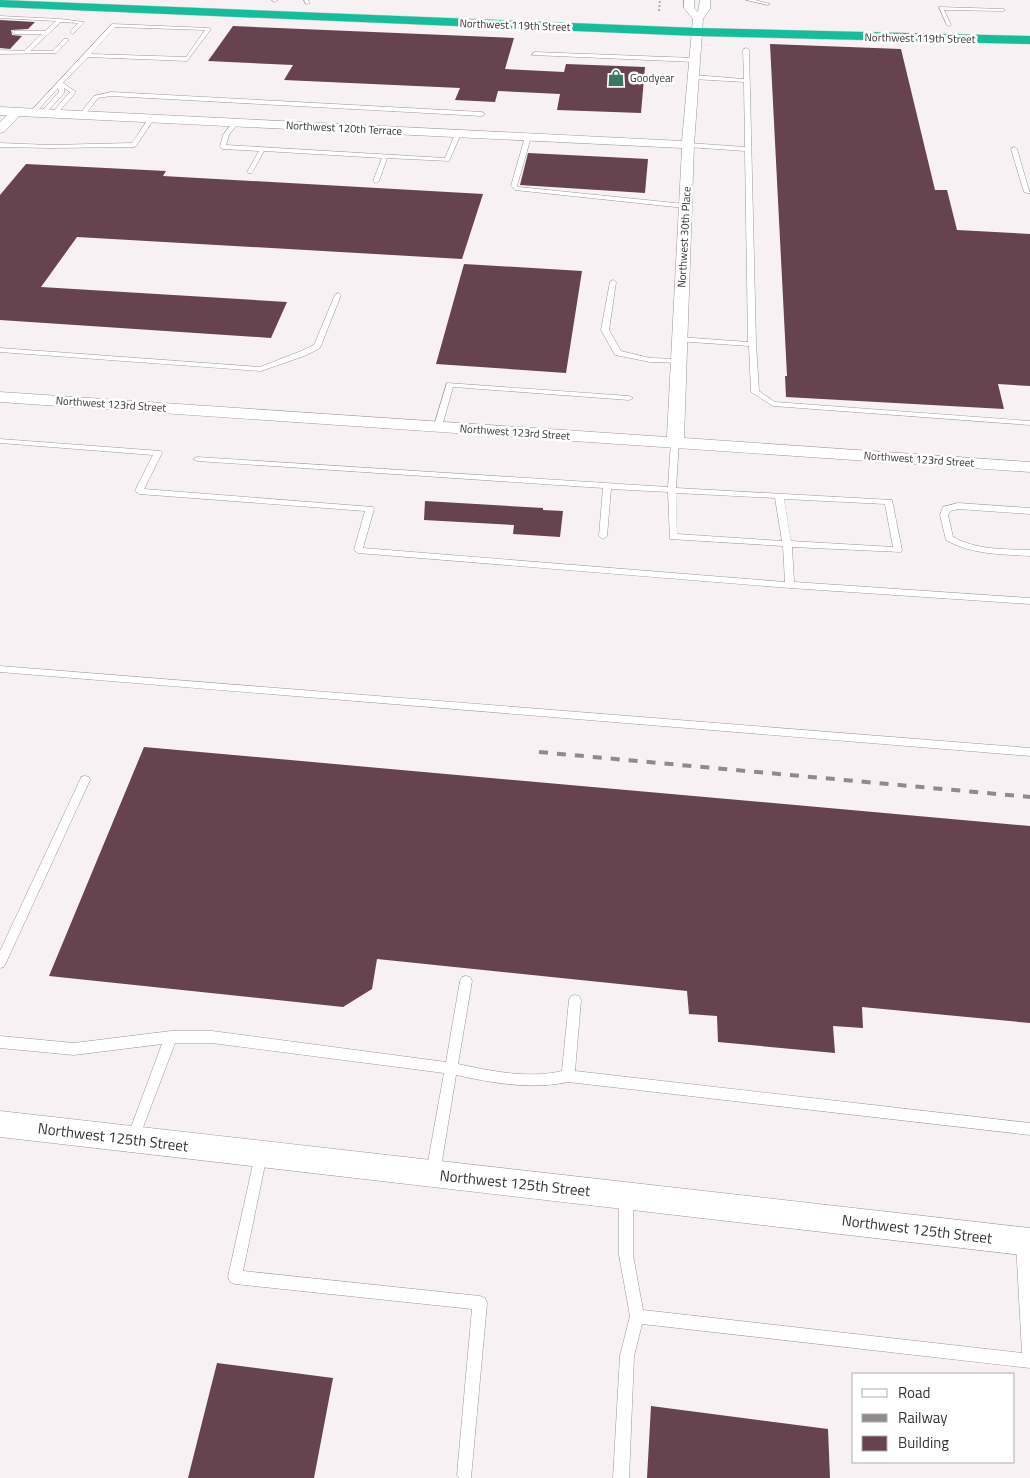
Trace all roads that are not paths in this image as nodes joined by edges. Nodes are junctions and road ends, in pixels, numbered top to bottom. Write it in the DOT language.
graph roads {
  1 [pos="240,0"];
  2 [pos="689,0"];
  3 [pos="705,0"];
  4 [pos="748,0"];
  5 [pos="275,1"];
  6 [pos="307,1"];
  7 [pos="0,3"];
  8 [pos="768,4"];
  9 [pos="1003,10"];
  10 [pos="0,18"];
  11 [pos="60,20"];
  12 [pos="948,25"];
  13 [pos="697,26"];
  14 [pos="1030,26"];
  15 [pos="19,31"];
  16 [pos="73,32"];
  17 [pos="46,34"];
  18 [pos="66,40"];
  19 [pos="1030,40"];
  20 [pos="746,50"];
  21 [pos="0,52"];
  22 [pos="25,53"];
  23 [pos="534,54"];
  24 [pos="87,55"];
  25 [pos="694,60"];
  26 [pos="693,77"];
  27 [pos="746,81"];
  28 [pos="60,83"];
  29 [pos="0,111"];
  30 [pos="16,112"];
  31 [pos="43,113"];
  32 [pos="482,114"];
  33 [pos="82,115"];
  34 [pos="151,119"];
  35 [pos="235,123"];
  36 [pos="0,129"];
  37 [pos="458,134"];
  38 [pos="528,138"];
  39 [pos="0,145"];
  40 [pos="688,145"];
  41 [pos="748,149"];
  42 [pos="1014,149"];
  43 [pos="262,150"];
  44 [pos="385,157"];
  45 [pos="250,172"];
  46 [pos="376,181"];
  47 [pos="1030,192"];
  48 [pos="685,206"];
  49 [pos="613,282"];
  50 [pos="338,295"];
  51 [pos="680,339"];
  52 [pos="752,344"];
  53 [pos="0,350"];
  54 [pos="679,361"];
  55 [pos="0,397"];
  56 [pos="628,398"];
  57 [pos="1030,422"];
  58 [pos="438,426"];
  59 [pos="0,441"];
  60 [pos="675,442"];
  61 [pos="197,459"];
  62 [pos="1030,467"];
  63 [pos="607,486"];
  64 [pos="672,490"];
  65 [pos="779,496"];
  66 [pos="1030,511"];
  67 [pos="602,536"];
  68 [pos="787,544"];
  69 [pos="1030,553"];
  70 [pos="790,585"];
  71 [pos="1030,601"];
  72 [pos="0,669"];
  73 [pos="1030,752"];
  74 [pos="85,780"];
  75 [pos="0,963"];
  76 [pos="466,981"];
  77 [pos="575,1000"];
  78 [pos="171,1037"];
  79 [pos="0,1042"];
  80 [pos="449,1068"];
  81 [pos="568,1076"];
  82 [pos="0,1124"];
  83 [pos="1030,1129"];
  84 [pos="133,1139"];
  85 [pos="261,1154"];
  86 [pos="433,1174"];
  87 [pos="626,1195"];
  88 [pos="1026,1242"];
  89 [pos="638,1316"];
  90 [pos="465,1474"];
  91 [pos="621,1478"];
  1 -- 5 [label="highway, Northwest 119th Street"];
  2 -- 13 [label="street"];
  3 -- 13 [label="street, Northwest 30th Place"];
  4 -- 8 [label="lane"];
  5 -- 6 [label="highway, Northwest 119th Street"];
  6 -- 13 [label="highway, Northwest 119th Street"];
  7 -- 13 [label="highway, Northwest 119th Street"];
  9 -- 12 [label="lane"];
  10 -- 11 [label="lane"];
  11 -- 16 [label="lane"];
  11 -- 17 [label="lane"];
  12 -- 13 [label="highway, Northwest 119th Street"];
  12 -- 14 [label="highway, Northwest 119th Street"];
  13 -- 19 [label="highway, Northwest 119th Street"];
  13 -- 25 [label="street, Northwest 30th Place"];
  15 -- 17 [label="lane"];
  17 -- 22 [label="lane"];
  18 -- 22 [label="lane"];
  20 -- 27 [label="lane"];
  21 -- 22 [label="lane"];
  23 -- 25 [label="lane"];
  24 -- 24 [label="lane"];
  24 -- 28 [label="lane"];
  25 -- 26 [label="street, Northwest 30th Place"];
  26 -- 27 [label="lane"];
  26 -- 40 [label="street, Northwest 30th Place"];
  27 -- 41 [label="lane"];
  28 -- 31 [label="lane"];
  28 -- 31 [label="lane"];
  28 -- 31 [label="lane"];
  29 -- 30 [label="street, Northwest 120th Terrace"];
  30 -- 31 [label="street, Northwest 120th Terrace"];
  30 -- 36 [label="street"];
  31 -- 33 [label="street, Northwest 120th Terrace"];
  32 -- 33 [label="lane"];
  33 -- 34 [label="street, Northwest 120th Terrace"];
  34 -- 35 [label="street, Northwest 120th Terrace"];
  34 -- 39 [label="lane"];
  35 -- 37 [label="street, Northwest 120th Terrace"];
  35 -- 43 [label="lane"];
  37 -- 38 [label="street, Northwest 120th Terrace"];
  37 -- 44 [label="lane"];
  38 -- 40 [label="street, Northwest 120th Terrace"];
  38 -- 48 [label="lane"];
  40 -- 41 [label="lane"];
  40 -- 48 [label="street, Northwest 30th Place"];
  41 -- 52 [label="lane"];
  42 -- 47 [label="lane"];
  43 -- 44 [label="lane"];
  43 -- 45 [label="lane"];
  44 -- 46 [label="lane"];
  48 -- 51 [label="street, Northwest 30th Place"];
  49 -- 54 [label="lane"];
  50 -- 53 [label="lane"];
  51 -- 52 [label="lane"];
  51 -- 54 [label="street, Northwest 30th Place"];
  52 -- 57 [label="lane"];
  54 -- 60 [label="street, Northwest 30th Place"];
  55 -- 58 [label="street, Northwest 123rd Street"];
  56 -- 58 [label="lane"];
  58 -- 60 [label="street, Northwest 123rd Street"];
  59 -- 70 [label="lane"];
  60 -- 62 [label="street, Northwest 123rd Street"];
  60 -- 64 [label="lane"];
  61 -- 63 [label="lane"];
  63 -- 64 [label="lane"];
  63 -- 67 [label="lane"];
  64 -- 65 [label="lane"];
  64 -- 68 [label="lane"];
  65 -- 68 [label="lane"];
  65 -- 68 [label="lane"];
  66 -- 69 [label="lane"];
  68 -- 70 [label="lane"];
  70 -- 71 [label="lane"];
  72 -- 73 [label="lane"];
  74 -- 75 [label="lane"];
  76 -- 80 [label="lane"];
  77 -- 81 [label="lane"];
  78 -- 79 [label="lane"];
  78 -- 80 [label="lane"];
  78 -- 84 [label="lane"];
  80 -- 81 [label="lane"];
  80 -- 86 [label="lane"];
  81 -- 83 [label="lane"];
  82 -- 84 [label="street, Northwest 125th Street"];
  84 -- 85 [label="street, Northwest 125th Street"];
  85 -- 86 [label="street, Northwest 125th Street"];
  85 -- 90 [label="lane"];
  86 -- 87 [label="street, Northwest 125th Street"];
  87 -- 88 [label="street, Northwest 125th Street"];
  87 -- 89 [label="lane"];
  88 -- 89 [label="lane"];
  89 -- 91 [label="lane"];
}
